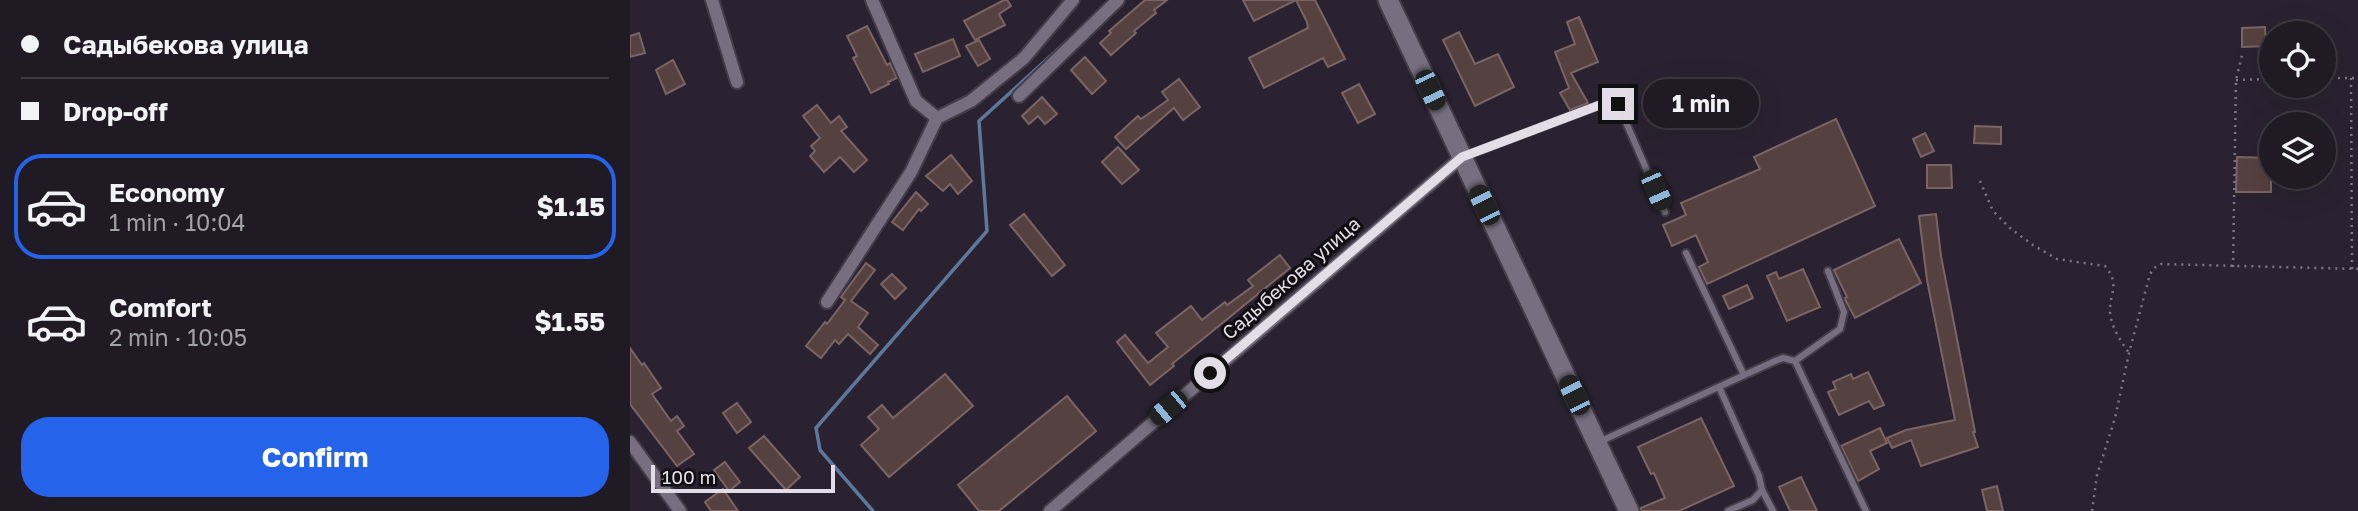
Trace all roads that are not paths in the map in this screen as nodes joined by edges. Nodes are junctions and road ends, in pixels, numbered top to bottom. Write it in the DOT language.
graph roads {
  1 [pos="712,0"];
  2 [pos="872,0"];
  3 [pos="1073,0"];
  4 [pos="1118,0"];
  5 [pos="1388,0"];
  6 [pos="737,82"];
  7 [pos="1019,96"];
  8 [pos="937,118"];
  9 [pos="1462,157"];
  10 [pos="1665,212"];
  11 [pos="1686,253"];
  12 [pos="1828,271"];
  13 [pos="827,302"];
  14 [pos="1795,361"];
  15 [pos="1744,375"];
  16 [pos="1719,387"];
  17 [pos="630,442"];
  18 [pos="1597,442"];
  19 [pos="1762,490"];
  20 [pos="680,511"];
  21 [pos="1050,511"];
  22 [pos="1629,511"];
  23 [pos="1728,511"];
  24 [pos="1773,511"];
  25 [pos="1866,511"];
  1 -- 6 [label="street"];
  2 -- 8 [label="street"];
  3 -- 8 [label="street"];
  4 -- 7 [label="street"];
  5 -- 9 [label="street"];
  8 -- 13 [label="street"];
  9 -- 10 [label="lane"];
  9 -- 18 [label="street"];
  9 -- 21 [label="street, Садыбекова улица"];
  11 -- 15 [label="lane"];
  12 -- 14 [label="lane"];
  14 -- 15 [label="lane"];
  14 -- 25 [label="lane"];
  15 -- 16 [label="lane"];
  16 -- 18 [label="lane"];
  16 -- 19 [label="lane"];
  17 -- 20 [label="street"];
  18 -- 22 [label="street"];
  19 -- 23 [label="lane"];
  19 -- 24 [label="lane"];
}
